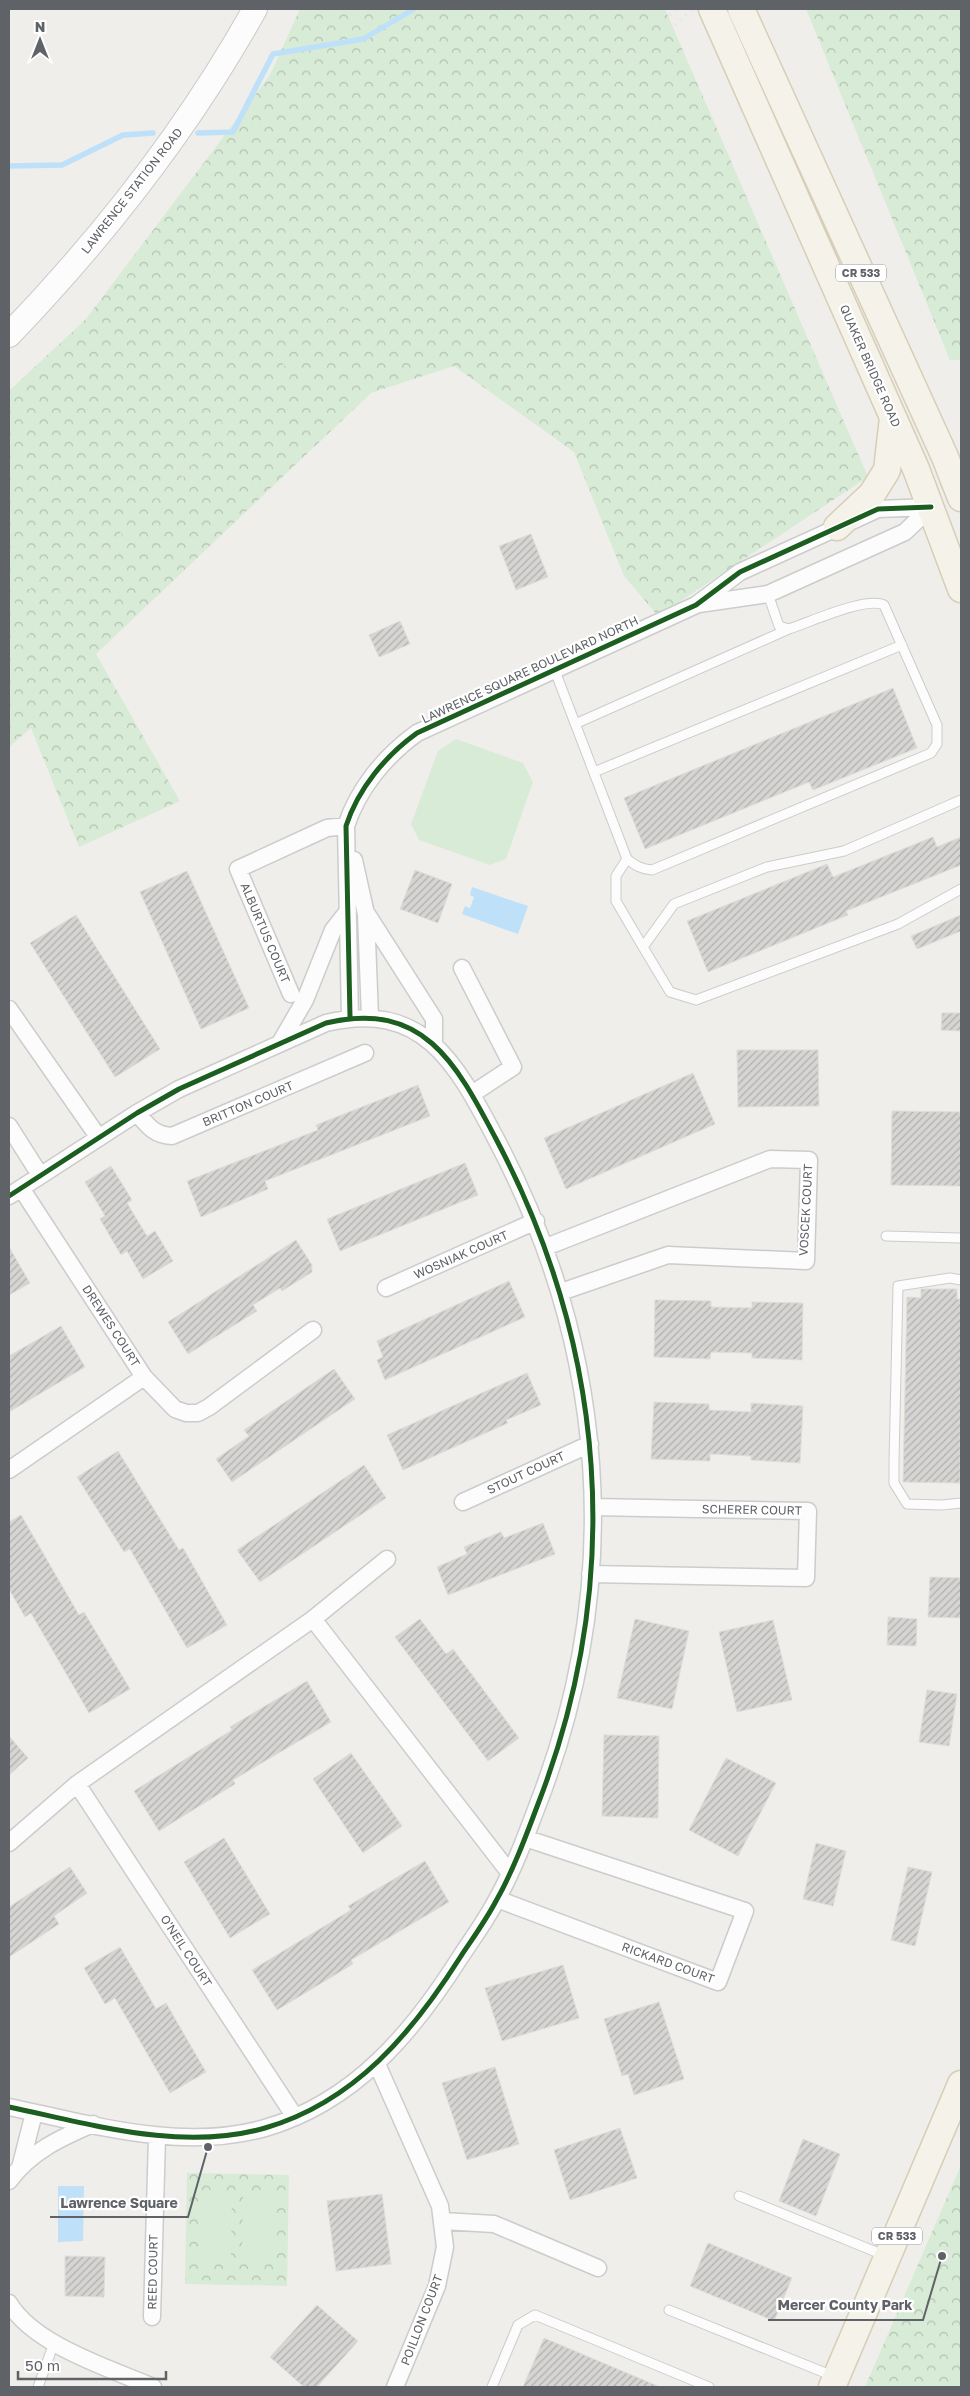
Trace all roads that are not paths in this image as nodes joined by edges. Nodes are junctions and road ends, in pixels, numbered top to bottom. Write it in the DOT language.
graph roads {
  1 [pos="255,9"];
  2 [pos="712,9"];
  3 [pos="741,9"];
  4 [pos="9,335"];
  5 [pos="893,417"];
  6 [pos="961,497"];
  7 [pos="931,506"];
  8 [pos="837,528"];
  9 [pos="961,589"];
  10 [pos="768,594"];
  11 [pos="696,604"];
  12 [pos="788,629"];
  13 [pos="902,645"];
  14 [pos="555,671"];
  15 [pos="575,724"];
  16 [pos="594,772"];
  17 [pos="961,800"];
  18 [pos="346,826"];
  19 [pos="627,859"];
  20 [pos="961,889"];
  21 [pos="348,911"];
  22 [pos="365,911"];
  23 [pos="643,947"];
  24 [pos="462,968"];
  25 [pos="291,994"];
  26 [pos="9,1009"];
  27 [pos="350,1017"];
  28 [pos="370,1017"];
  29 [pos="434,1042"];
  30 [pos="280,1043"];
  31 [pos="365,1053"];
  32 [pos="472,1094"];
  33 [pos="137,1113"];
  34 [pos="9,1126"];
  35 [pos="99,1138"];
  36 [pos="40,1176"];
  37 [pos="15,1192"];
  38 [pos="536,1221"];
  39 [pos="886,1236"];
  40 [pos="961,1238"];
  41 [pos="546,1247"];
  42 [pos="961,1280"];
  43 [pos="386,1288"];
  44 [pos="561,1292"];
  45 [pos="313,1330"];
  46 [pos="144,1377"];
  47 [pos="590,1444"];
  48 [pos="9,1470"];
  49 [pos="462,1502"];
  50 [pos="961,1502"];
  51 [pos="593,1507"];
  52 [pos="388,1559"];
  53 [pos="590,1574"];
  54 [pos="313,1619"];
  55 [pos="77,1784"];
  56 [pos="525,1838"];
  57 [pos="9,1843"];
  58 [pos="509,1872"];
  59 [pos="497,1899"];
  60 [pos="377,2064"];
  61 [pos="961,2084"];
  62 [pos="10,2112"];
  63 [pos="34,2113"];
  64 [pos="295,2118"];
  65 [pos="93,2124"];
  66 [pos="157,2136"];
  67 [pos="22,2164"];
  68 [pos="9,2181"];
  69 [pos="739,2196"];
  70 [pos="443,2221"];
  71 [pos="888,2257"];
  72 [pos="598,2268"];
  73 [pos="9,2303"];
  74 [pos="669,2310"];
  75 [pos="152,2317"];
  76 [pos="54,2344"];
  77 [pos="834,2382"];
  78 [pos="38,2387"];
  79 [pos="153,2387"];
  80 [pos="395,2387"];
  81 [pos="492,2387"];
  82 [pos="709,2387"];
  1 -- 4 [label="main road, LAWRENCE STATION ROAD"];
  2 -- 5 [label="main road, QUAKER BRIDGE ROAD / CR 533"];
  3 -- 6 [label="main road, CR 533"];
  5 -- 7 [label="main road, QUAKER BRIDGE ROAD / CR 533"];
  5 -- 8 [label="main road"];
  6 -- 7 [label="main road"];
  7 -- 8 [label="street, LAWRENCE SQUARE BOULEVARD NORTH"];
  7 -- 9 [label="main road, QUAKER BRIDGE ROAD / CR 533"];
  7 -- 10 [label="street, LAWRENCE SQUARE BOULEVARD NORTH"];
  8 -- 11 [label="street, LAWRENCE SQUARE BOULEVARD NORTH"];
  10 -- 11 [label="street, LAWRENCE SQUARE BOULEVARD NORTH"];
  10 -- 12 [label="lane"];
  11 -- 14 [label="street, LAWRENCE SQUARE BOULEVARD NORTH"];
  12 -- 13 [label="lane"];
  12 -- 15 [label="lane"];
  13 -- 16 [label="lane"];
  13 -- 19 [label="lane"];
  14 -- 15 [label="lane"];
  14 -- 18 [label="street, LAWRENCE SQUARE BOULEVARD NORTH"];
  15 -- 16 [label="lane"];
  16 -- 19 [label="lane"];
  17 -- 23 [label="lane"];
  18 -- 21 [label="street, LAWRENCE SQUARE BOULEVARD NORTH"];
  18 -- 22 [label="street"];
  18 -- 25 [label="street, ALBURTUS COURT"];
  19 -- 23 [label="lane"];
  20 -- 23 [label="lane"];
  21 -- 27 [label="street, LAWRENCE SQUARE BOULEVARD NORTH"];
  21 -- 30 [label="street"];
  22 -- 28 [label="street"];
  22 -- 29 [label="street"];
  24 -- 32 [label="street"];
  26 -- 35 [label="street"];
  27 -- 28 [label="street"];
  27 -- 30 [label="street"];
  28 -- 29 [label="street"];
  29 -- 32 [label="street"];
  30 -- 33 [label="street"];
  31 -- 33 [label="street, BRITTON COURT"];
  32 -- 38 [label="street"];
  33 -- 35 [label="street"];
  34 -- 36 [label="street"];
  35 -- 36 [label="street"];
  36 -- 37 [label="street"];
  37 -- 46 [label="street, DREWES COURT"];
  38 -- 41 [label="street"];
  38 -- 43 [label="street, WOSNIAK COURT"];
  39 -- 40 [label="lane"];
  41 -- 44 [label="street"];
  41 -- 44 [label="street, VOSCEK COURT"];
  42 -- 50 [label="lane"];
  44 -- 47 [label="street"];
  45 -- 46 [label="street"];
  46 -- 48 [label="street, DREWES COURT"];
  47 -- 49 [label="street, STOUT COURT"];
  47 -- 51 [label="street"];
  51 -- 53 [label="street"];
  51 -- 53 [label="street, SCHERER COURT"];
  52 -- 54 [label="street"];
  53 -- 56 [label="street"];
  54 -- 55 [label="street"];
  54 -- 58 [label="street"];
  55 -- 57 [label="street"];
  55 -- 64 [label="street, O'NEIL COURT"];
  56 -- 58 [label="street"];
  56 -- 59 [label="street, RICKARD COURT"];
  58 -- 59 [label="street"];
  59 -- 60 [label="street"];
  60 -- 64 [label="street"];
  60 -- 70 [label="street, POILLON COURT"];
  61 -- 71 [label="main road, CR 533"];
  62 -- 63 [label="street"];
  63 -- 65 [label="street"];
  63 -- 67 [label="street"];
  64 -- 66 [label="street"];
  65 -- 66 [label="street"];
  65 -- 67 [label="street"];
  66 -- 75 [label="street, REED COURT"];
  67 -- 68 [label="street"];
  69 -- 71 [label="lane"];
  70 -- 72 [label="street"];
  70 -- 80 [label="street, POILLON COURT"];
  71 -- 77 [label="main road, CR 533"];
  73 -- 76 [label="street"];
  74 -- 77 [label="lane"];
  76 -- 78 [label="lane"];
  76 -- 79 [label="street"];
  81 -- 82 [label="lane"];
}
